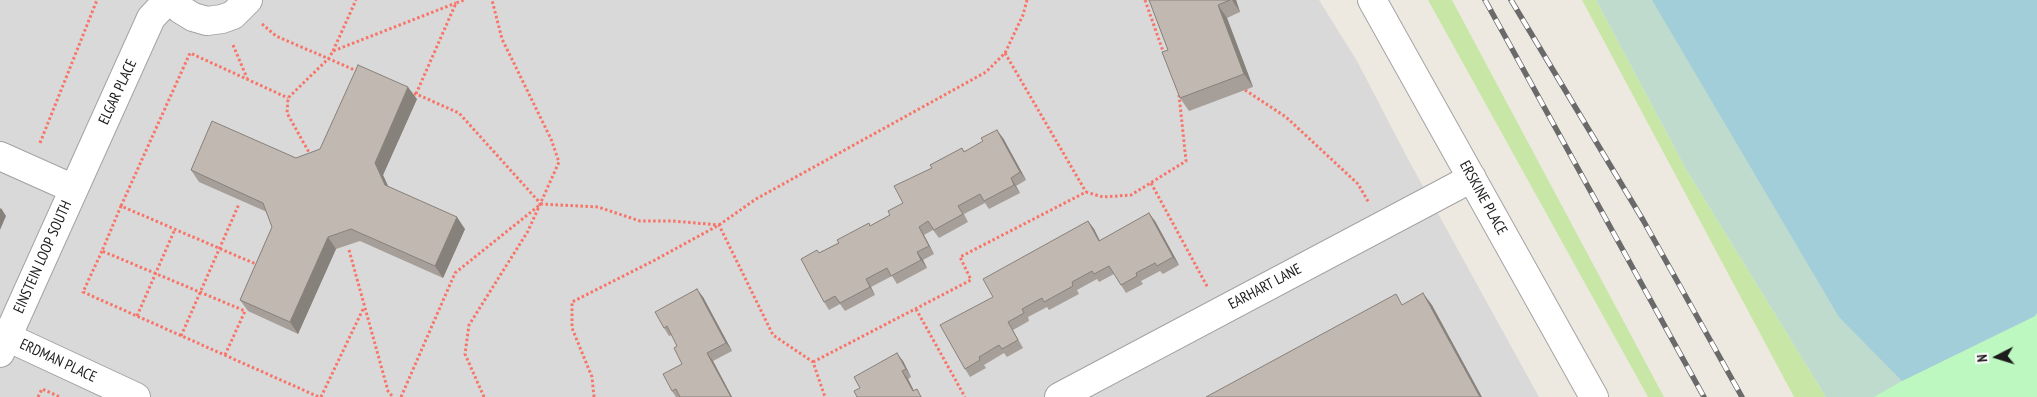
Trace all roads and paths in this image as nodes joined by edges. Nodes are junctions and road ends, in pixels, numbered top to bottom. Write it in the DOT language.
graph roads {
  1 [pos="97,0"];
  2 [pos="168,0"];
  3 [pos="173,0"];
  4 [pos="356,0"];
  5 [pos="464,0"];
  6 [pos="492,0"];
  7 [pos="1026,0"];
  8 [pos="1145,0"];
  9 [pos="1372,0"];
  10 [pos="456,3"];
  11 [pos="237,9"];
  12 [pos="333,51"];
  13 [pos="1005,53"];
  14 [pos="329,58"];
  15 [pos="1167,60"];
  16 [pos="365,74"];
  17 [pos="248,80"];
  18 [pos="1176,86"];
  19 [pos="400,90"];
  20 [pos="1245,90"];
  21 [pos="416,94"];
  22 [pos="288,98"];
  23 [pos="0,156"];
  24 [pos="312,158"];
  25 [pos="30,170"];
  26 [pos="1472,178"];
  27 [pos="1151,183"];
  28 [pos="74,189"];
  29 [pos="1086,192"];
  30 [pos="239,204"];
  31 [pos="541,204"];
  32 [pos="122,206"];
  33 [pos="719,225"];
  34 [pos="1382,225"];
  35 [pos="175,229"];
  36 [pos="220,248"];
  37 [pos="350,250"];
  38 [pos="102,251"];
  39 [pos="265,267"];
  40 [pos="156,273"];
  41 [pos="201,292"];
  42 [pos="249,302"];
  43 [pos="364,307"];
  44 [pos="916,309"];
  45 [pos="245,311"];
  46 [pos="1221,311"];
  47 [pos="137,316"];
  48 [pos="181,336"];
  49 [pos="4,345"];
  50 [pos="225,355"];
  51 [pos="813,362"];
  52 [pos="38,397"];
  53 [pos="60,397"];
  54 [pos="136,397"];
  55 [pos="320,397"];
  56 [pos="393,397"];
  57 [pos="401,397"];
  58 [pos="484,397"];
  59 [pos="594,397"];
  60 [pos="825,397"];
  61 [pos="965,397"];
  62 [pos="1059,397"];
  63 [pos="1594,397"];
  1 -- 25 [label="path"];
  2 -- 28 [label="street, ELGAR PLACE"];
  3 -- 11 [label="street"];
  4 -- 12 [label="path"];
  5 -- 10 [label="path"];
  6 -- 31 [label="path"];
  7 -- 13 [label="path"];
  8 -- 15 [label="path"];
  9 -- 26 [label="street, ERSKINE PLACE"];
  10 -- 12 [label="path"];
  10 -- 21 [label="path"];
  11 -- 14 [label="path"];
  11 -- 17 [label="path"];
  12 -- 14 [label="path"];
  13 -- 29 [label="path"];
  13 -- 33 [label="path"];
  14 -- 16 [label="path"];
  14 -- 22 [label="path"];
  17 -- 22 [label="path"];
  17 -- 32 [label="path"];
  18 -- 27 [label="path"];
  19 -- 21 [label="path"];
  20 -- 34 [label="path"];
  21 -- 31 [label="path"];
  22 -- 24 [label="path"];
  23 -- 25 [label="street"];
  25 -- 28 [label="street"];
  26 -- 34 [label="street, EARHART LANE"];
  26 -- 63 [label="street, ERSKINE PLACE"];
  27 -- 29 [label="path"];
  27 -- 46 [label="path"];
  28 -- 49 [label="street, EINSTEIN LOOP SOUTH"];
  29 -- 44 [label="path"];
  30 -- 36 [label="path"];
  31 -- 33 [label="path"];
  31 -- 57 [label="path"];
  31 -- 58 [label="path"];
  32 -- 35 [label="path"];
  32 -- 38 [label="path"];
  33 -- 51 [label="path"];
  33 -- 59 [label="path"];
  34 -- 46 [label="street, EARHART LANE"];
  35 -- 36 [label="path"];
  35 -- 40 [label="path"];
  36 -- 39 [label="path"];
  36 -- 41 [label="path"];
  37 -- 43 [label="path"];
  38 -- 40 [label="path"];
  38 -- 47 [label="path"];
  40 -- 41 [label="path"];
  40 -- 47 [label="path"];
  41 -- 45 [label="path"];
  41 -- 48 [label="path"];
  42 -- 45 [label="path"];
  43 -- 55 [label="path"];
  43 -- 56 [label="path"];
  44 -- 51 [label="path"];
  44 -- 61 [label="path"];
  45 -- 50 [label="path"];
  46 -- 62 [label="street, EARHART LANE"];
  47 -- 48 [label="path"];
  48 -- 50 [label="path"];
  49 -- 54 [label="street, ERDMAN PLACE"];
  50 -- 55 [label="path"];
  51 -- 60 [label="path"];
  52 -- 53 [label="path"];
}
